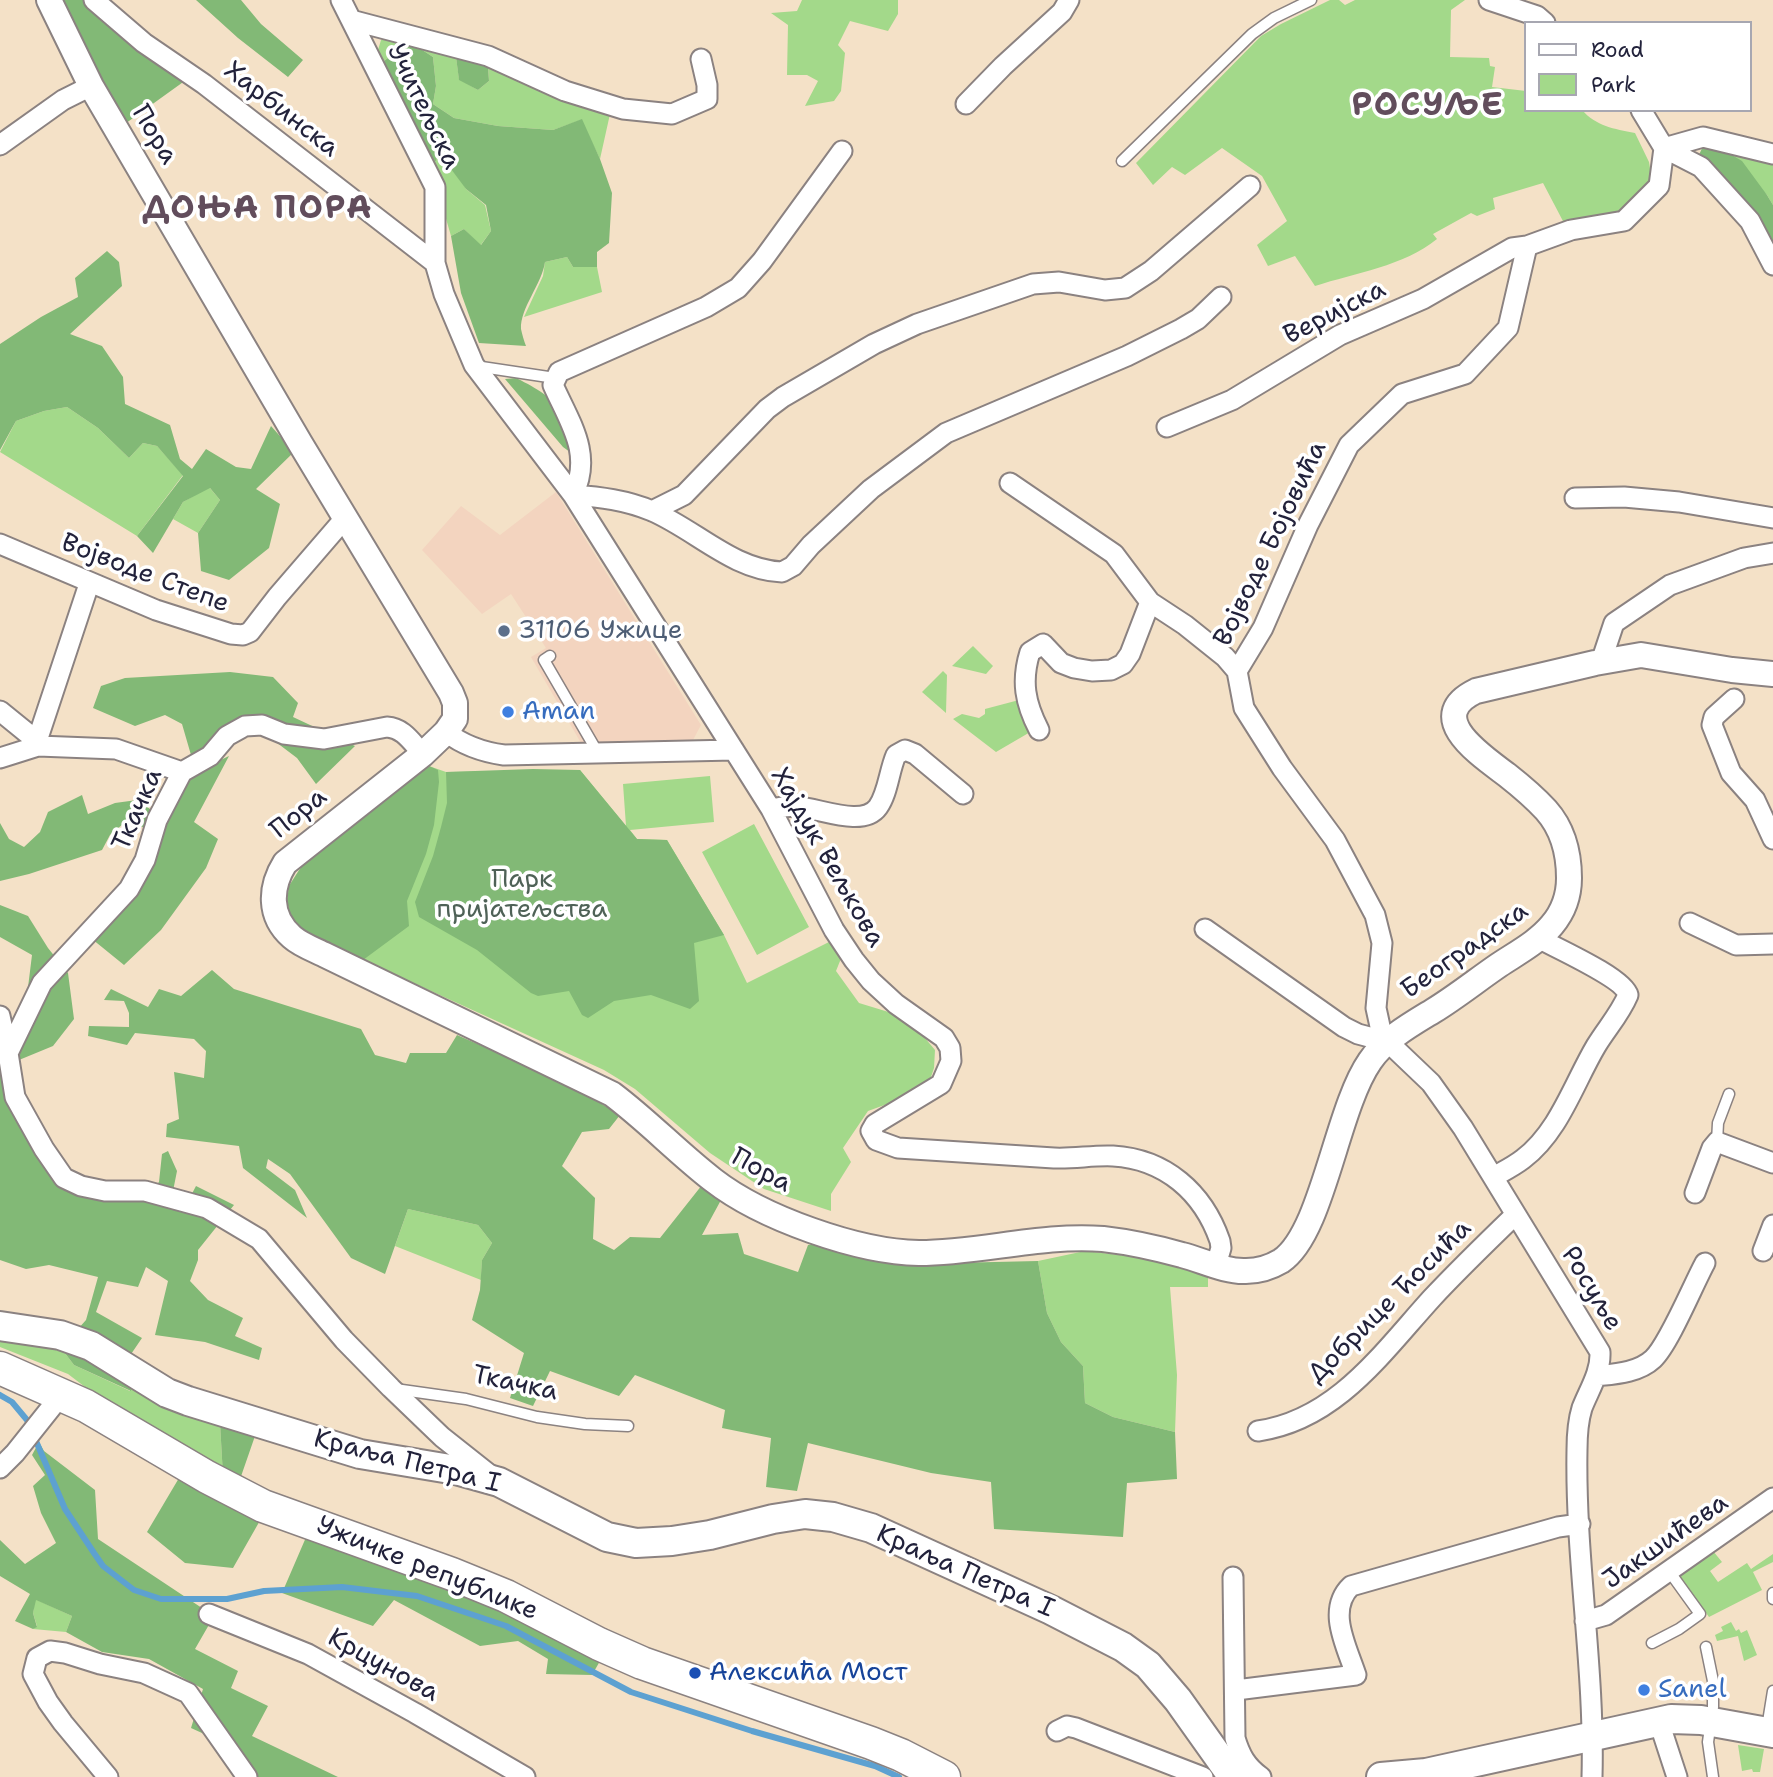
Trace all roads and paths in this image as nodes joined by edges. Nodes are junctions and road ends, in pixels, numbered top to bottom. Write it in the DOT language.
graph roads {
  1 [pos="49,0"];
  2 [pos="94,0"];
  3 [pos="341,0"];
  4 [pos="1069,0"];
  5 [pos="1311,0"];
  6 [pos="1489,0"];
  7 [pos="351,20"];
  8 [pos="1543,21"];
  9 [pos="701,59"];
  10 [pos="91,86"];
  11 [pos="966,104"];
  12 [pos="1642,112"];
  13 [pos="0,145"];
  14 [pos="1664,148"];
  15 [pos="842,151"];
  16 [pos="1773,154"];
  17 [pos="1122,161"];
  18 [pos="1250,186"];
  19 [pos="1527,246"];
  20 [pos="435,263"];
  21 [pos="1773,265"];
  22 [pos="1221,297"];
  23 [pos="474,365"];
  24 [pos="555,378"];
  25 [pos="1167,427"];
  26 [pos="1010,483"];
  27 [pos="573,495"];
  28 [pos="1575,498"];
  29 [pos="653,511"];
  30 [pos="346,517"];
  31 [pos="1773,518"];
  32 [pos="0,544"];
  33 [pos="1773,553"];
  34 [pos="89,584"];
  35 [pos="1150,602"];
  36 [pos="550,656"];
  37 [pos="1601,662"];
  38 [pos="1237,671"];
  39 [pos="1773,674"];
  40 [pos="1734,699"];
  41 [pos="0,711"];
  42 [pos="1039,730"];
  43 [pos="446,732"];
  44 [pos="37,744"];
  45 [pos="734,750"];
  46 [pos="598,753"];
  47 [pos="423,754"];
  48 [pos="0,758"];
  49 [pos="182,772"];
  50 [pos="963,794"];
  51 [pos="771,809"];
  52 [pos="1773,839"];
  53 [pos="1690,923"];
  54 [pos="1205,929"];
  55 [pos="1538,938"];
  56 [pos="1773,944"];
  57 [pos="0,1016"];
  58 [pos="1388,1042"];
  59 [pos="8,1053"];
  60 [pos="1729,1094"];
  61 [pos="1717,1142"];
  62 [pos="1773,1163"];
  63 [pos="1494,1176"];
  64 [pos="1695,1193"];
  65 [pos="1515,1215"];
  66 [pos="1773,1225"];
  67 [pos="1763,1251"];
  68 [pos="1704,1263"];
  69 [pos="1216,1265"];
  70 [pos="0,1326"];
  71 [pos="0,1368"];
  72 [pos="1596,1376"];
  73 [pos="391,1388"];
  74 [pos="62,1394"];
  75 [pos="628,1426"];
  76 [pos="1258,1431"];
  77 [pos="0,1468"];
  78 [pos="499,1482"];
  79 [pos="1773,1498"];
  80 [pos="1580,1524"];
  81 [pos="1670,1571"];
  82 [pos="1233,1577"];
  83 [pos="1773,1593"];
  84 [pos="1773,1599"];
  85 [pos="209,1614"];
  86 [pos="1585,1621"];
  87 [pos="1652,1643"];
  88 [pos="1706,1647"];
  89 [pos="1236,1690"];
  90 [pos="1773,1691"];
  91 [pos="1659,1722"];
  92 [pos="1710,1722"];
  93 [pos="1057,1731"];
  94 [pos="1770,1733"];
  95 [pos="1594,1737"];
  96 [pos="1224,1776"];
  97 [pos="108,1777"];
  98 [pos="247,1777"];
  99 [pos="525,1777"];
  100 [pos="944,1777"];
  101 [pos="1261,1777"];
  102 [pos="1381,1777"];
  103 [pos="1592,1777"];
  104 [pos="1677,1777"];
  105 [pos="1713,1777"];
  1 -- 10 [label="street, Пора"];
  2 -- 20 [label="street, Харбинска"];
  3 -- 7 [label="street, Учитељска"];
  4 -- 11 [label="street"];
  5 -- 17 [label="lane"];
  6 -- 8 [label="street"];
  7 -- 9 [label="street"];
  7 -- 20 [label="street, Учитељска"];
  10 -- 13 [label="street"];
  10 -- 30 [label="street, Пора"];
  12 -- 14 [label="street"];
  14 -- 16 [label="street"];
  14 -- 19 [label="street"];
  14 -- 21 [label="street"];
  15 -- 24 [label="street"];
  18 -- 29 [label="street"];
  19 -- 25 [label="street, Веријска"];
  19 -- 38 [label="street, Војводе Бојовића"];
  20 -- 23 [label="street, Учитељска"];
  22 -- 29 [label="street"];
  23 -- 24 [label="lane"];
  23 -- 27 [label="street, Учитељска"];
  24 -- 27 [label="street"];
  26 -- 35 [label="street"];
  27 -- 29 [label="street"];
  27 -- 45 [label="street, Хајдук Вељкова"];
  28 -- 31 [label="street"];
  30 -- 34 [label="street, Војводе Степе"];
  30 -- 43 [label="street, Пора"];
  32 -- 34 [label="street, Војводе Степе"];
  33 -- 37 [label="street"];
  34 -- 44 [label="street"];
  35 -- 38 [label="street"];
  35 -- 42 [label="street"];
  36 -- 46 [label="lane"];
  37 -- 39 [label="street, Београдска"];
  37 -- 55 [label="street, Београдска"];
  38 -- 58 [label="street, Војводе Бојовића"];
  40 -- 52 [label="street"];
  41 -- 44 [label="street"];
  43 -- 46 [label="street"];
  43 -- 47 [label="street, Пора"];
  44 -- 48 [label="street"];
  44 -- 49 [label="street"];
  45 -- 46 [label="street"];
  45 -- 51 [label="street, Хајдук Вељкова"];
  47 -- 49 [label="street, Ткачка"];
  47 -- 69 [label="street, Пора"];
  49 -- 59 [label="street, Ткачка"];
  50 -- 51 [label="street"];
  51 -- 69 [label="street, Хајдук Вељкова"];
  53 -- 56 [label="street"];
  54 -- 58 [label="street"];
  55 -- 58 [label="street, Београдска"];
  55 -- 63 [label="street"];
  57 -- 59 [label="street"];
  58 -- 63 [label="street, Росуље"];
  58 -- 69 [label="street, Београдска"];
  59 -- 73 [label="street"];
  60 -- 61 [label="lane"];
  61 -- 62 [label="street"];
  61 -- 64 [label="street"];
  63 -- 65 [label="street, Росуље"];
  65 -- 72 [label="street, Росуље"];
  65 -- 76 [label="street, Добрице Ћосића"];
  66 -- 67 [label="street"];
  68 -- 72 [label="street"];
  70 -- 78 [label="main road, Краља Петра I"];
  71 -- 74 [label="main road, Ужичке републике"];
  72 -- 80 [label="street, Росуље"];
  73 -- 75 [label="lane, Ткачка"];
  73 -- 78 [label="street"];
  74 -- 77 [label="street"];
  74 -- 100 [label="main road, Ужичке републике"];
  78 -- 96 [label="main road, Краља Петра I"];
  79 -- 81 [label="street, Јакшићева"];
  80 -- 86 [label="street, Росуље"];
  80 -- 89 [label="street"];
  81 -- 86 [label="street, Јакшићева"];
  81 -- 87 [label="lane"];
  82 -- 89 [label="street"];
  83 -- 84 [label="lane"];
  85 -- 99 [label="street, Крцунова"];
  86 -- 95 [label="street, Росуље"];
  88 -- 92 [label="lane"];
  89 -- 101 [label="street"];
  90 -- 94 [label="lane"];
  91 -- 92 [label="main road"];
  91 -- 95 [label="main road"];
  91 -- 104 [label="street"];
  92 -- 94 [label="main road"];
  92 -- 105 [label="lane"];
  93 -- 96 [label="street"];
  95 -- 102 [label="main road"];
  95 -- 103 [label="street, Росуље"];
  97 -- 98 [label="street"];
}
